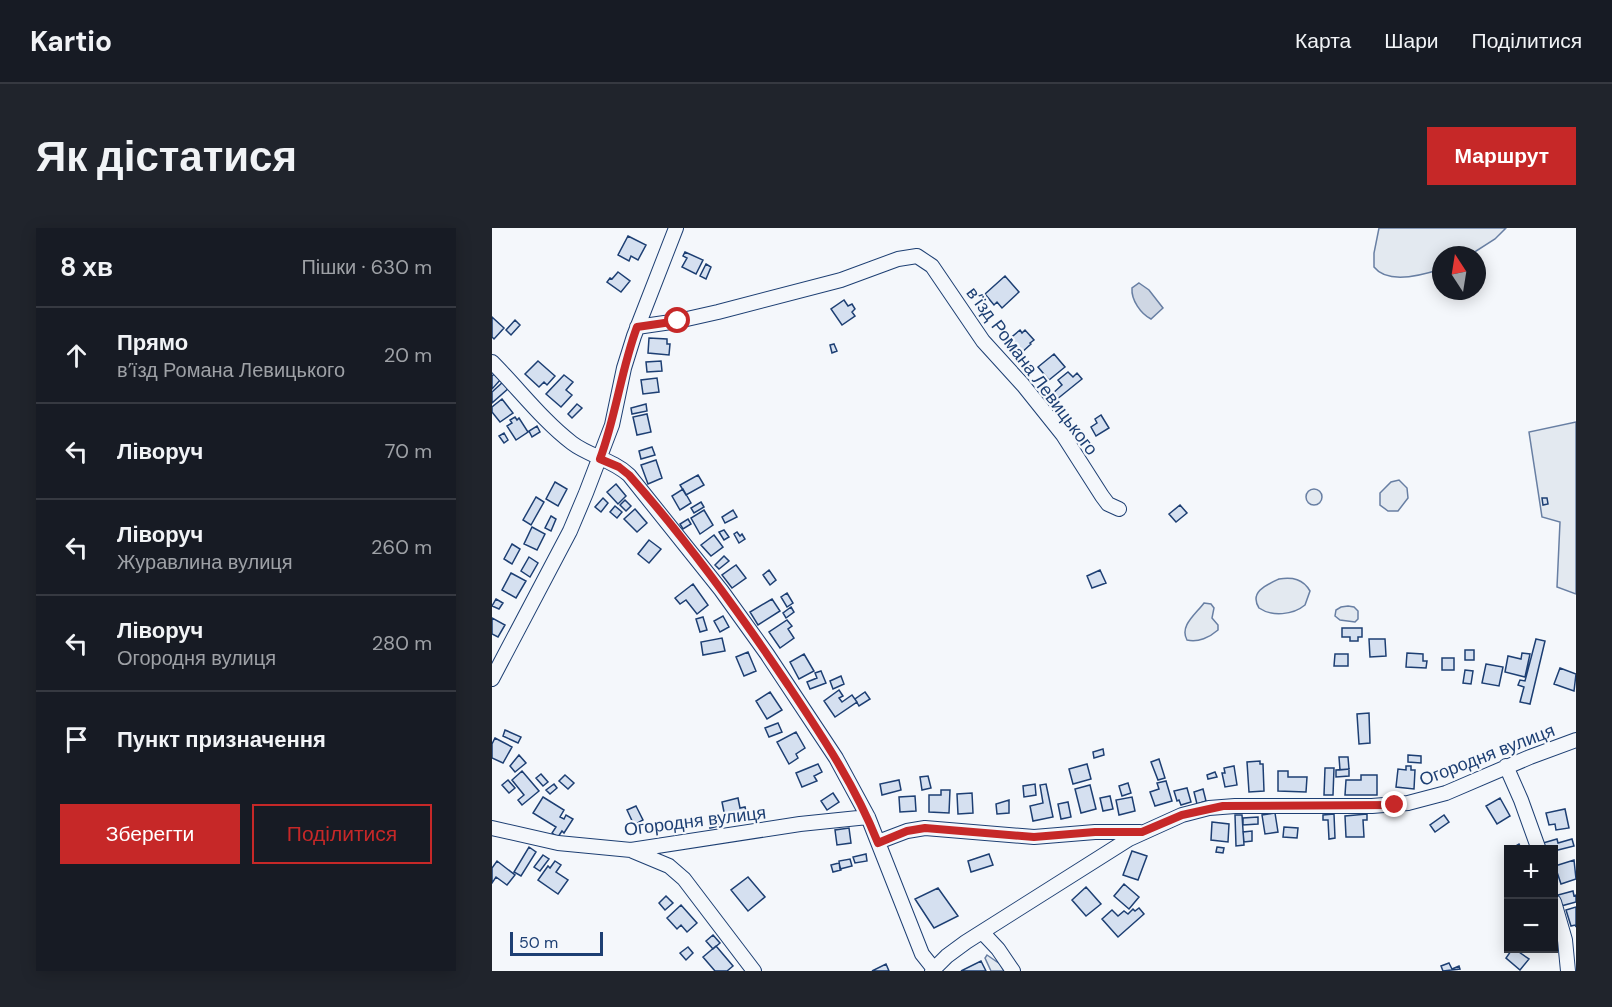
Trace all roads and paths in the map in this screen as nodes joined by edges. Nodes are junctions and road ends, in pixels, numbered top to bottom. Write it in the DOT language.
graph roads {
  1 [pos="676,228"];
  2 [pos="637,327"];
  3 [pos="492,362"];
  4 [pos="600,459"];
  5 [pos="1119,509"];
  6 [pos="492,679"];
  7 [pos="1576,740"];
  8 [pos="1506,766"];
  9 [pos="868,817"];
  10 [pos="492,828"];
  11 [pos="1142,832"];
  12 [pos="878,843"];
  13 [pos="1538,845"];
  14 [pos="632,850"];
  15 [pos="1558,916"];
  16 [pos="982,932"];
  17 [pos="933,970"];
  18 [pos="754,971"];
  19 [pos="1013,971"];
  20 [pos="1568,971"];
  1 -- 2 [label="street"];
  2 -- 4 [label="street"];
  2 -- 5 [label="street, в’їзд Романа Левицького"];
  3 -- 4 [label="street"];
  4 -- 6 [label="street"];
  4 -- 9 [label="street"];
  7 -- 8 [label="street, Огородня вулиця"];
  8 -- 11 [label="street, Огородня вулиця"];
  8 -- 13 [label="street"];
  9 -- 12 [label="street"];
  9 -- 14 [label="street, Огородня вулиця"];
  10 -- 14 [label="street, Огородня вулиця"];
  11 -- 12 [label="street, Огородня вулиця"];
  11 -- 16 [label="street"];
  12 -- 17 [label="street"];
  14 -- 18 [label="street"];
  15 -- 20 [label="street"];
  16 -- 17 [label="street"];
  16 -- 19 [label="street"];
}
